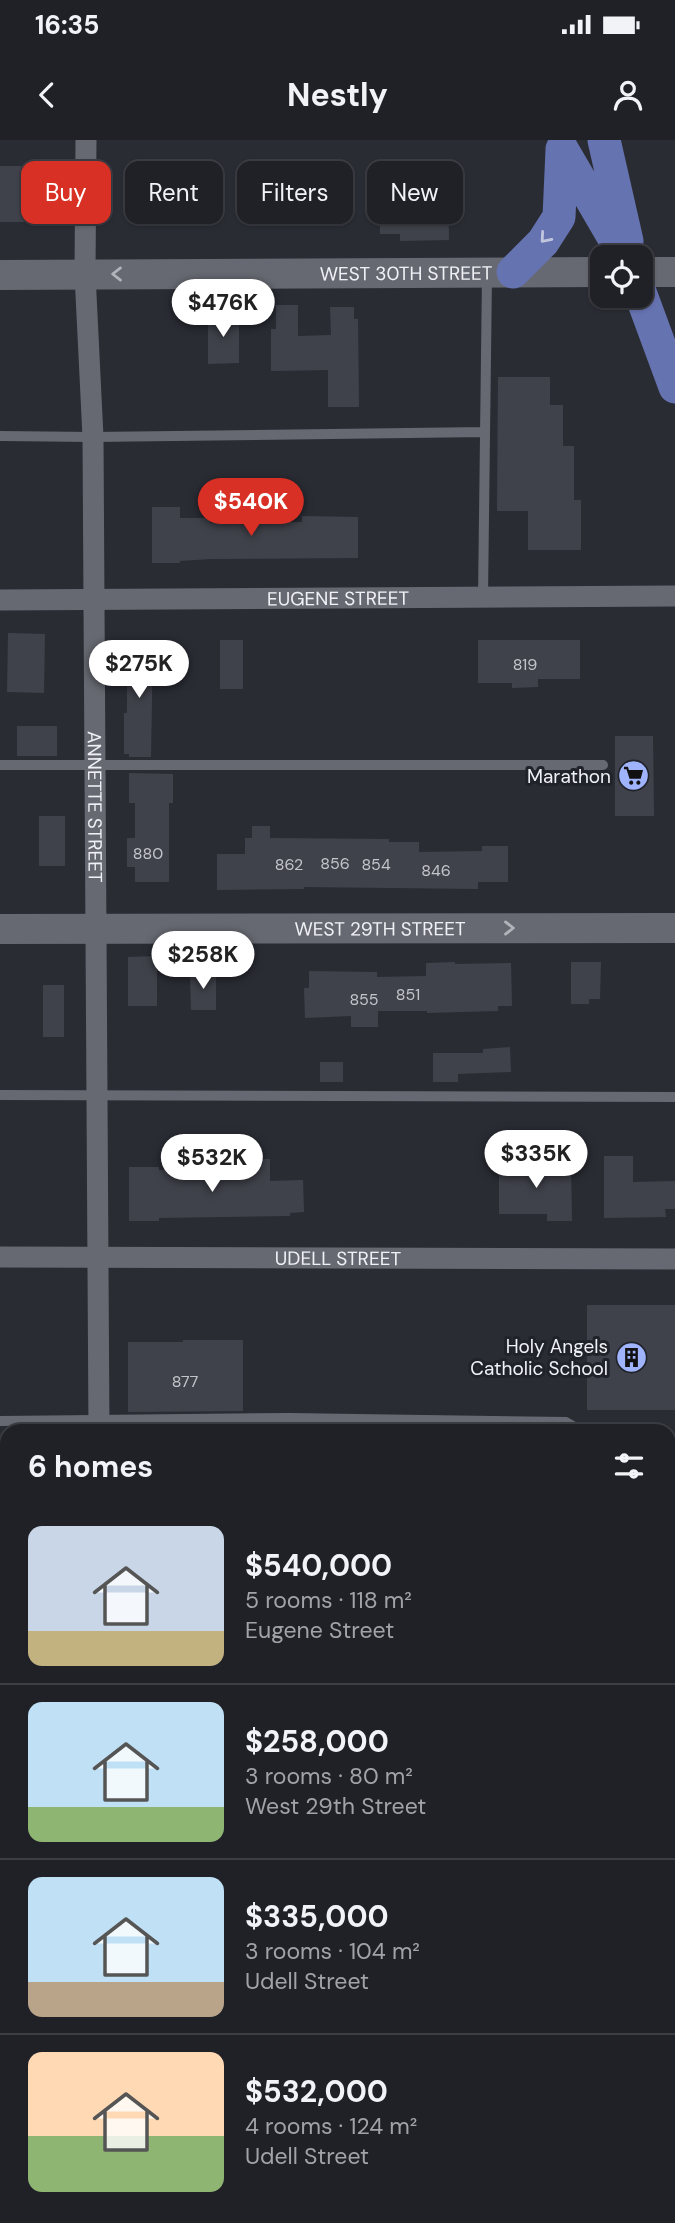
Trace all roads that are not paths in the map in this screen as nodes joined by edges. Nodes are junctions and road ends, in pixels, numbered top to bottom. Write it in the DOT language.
graph roads {
  1 [pos="86,140"];
  2 [pos="604,140"];
  3 [pos="560,145"];
  4 [pos="618,245"];
  5 [pos="627,245"];
  6 [pos="500,272"];
  7 [pos="590,272"];
  8 [pos="653,272"];
  9 [pos="675,272"];
  10 [pos="85,274"];
  11 [pos="0,275"];
  12 [pos="646,308"];
  13 [pos="675,387"];
  14 [pos="485,432"];
  15 [pos="0,436"];
  16 [pos="93,437"];
  17 [pos="675,596"];
  18 [pos="483,597"];
  19 [pos="0,600"];
  20 [pos="94,600"];
  21 [pos="0,765"];
  22 [pos="95,765"];
  23 [pos="603,765"];
  24 [pos="675,928"];
  25 [pos="0,929"];
  26 [pos="98,929"];
  27 [pos="98,1094"];
  28 [pos="0,1095"];
  29 [pos="675,1097"];
  30 [pos="0,1258"];
  31 [pos="98,1258"];
  32 [pos="675,1259"];
  33 [pos="0,1421"];
  34 [pos="59,1424"];
  35 [pos="99,1424"];
  36 [pos="146,1424"];
  37 [pos="569,1424"];
  1 -- 10 [label="street, ANNETTE STREET"];
  2 -- 5 [label="main road"];
  3 -- 4 [label="main road"];
  3 -- 6 [label="main road, one-way"];
  6 -- 7 [label="main road, WEST 30TH STREET"];
  6 -- 10 [label="main road, WEST 30TH STREET, one-way"];
  6 -- 14 [label="lane"];
  8 -- 9 [label="main road"];
  10 -- 11 [label="main road, WEST 30TH STREET"];
  10 -- 16 [label="street, ANNETTE STREET"];
  12 -- 13 [label="main road"];
  14 -- 16 [label="lane"];
  14 -- 18 [label="lane"];
  15 -- 16 [label="lane"];
  16 -- 20 [label="street, ANNETTE STREET"];
  17 -- 18 [label="street, EUGENE STREET"];
  18 -- 20 [label="street, EUGENE STREET"];
  19 -- 20 [label="street, EUGENE STREET"];
  20 -- 22 [label="street, ANNETTE STREET"];
  21 -- 22 [label="lane"];
  22 -- 23 [label="lane"];
  22 -- 26 [label="street, ANNETTE STREET"];
  26 -- 24 [label="main road, WEST 29TH STREET, one-way"];
  25 -- 26 [label="main road, WEST 29TH STREET"];
  26 -- 27 [label="street, ANNETTE STREET"];
  27 -- 28 [label="lane"];
  27 -- 29 [label="lane"];
  27 -- 31 [label="street, ANNETTE STREET"];
  30 -- 31 [label="street, UDELL STREET"];
  31 -- 32 [label="street, UDELL STREET"];
  31 -- 35 [label="street, ANNETTE STREET"];
  33 -- 34 [label="lane"];
  36 -- 37 [label="lane"];
}
